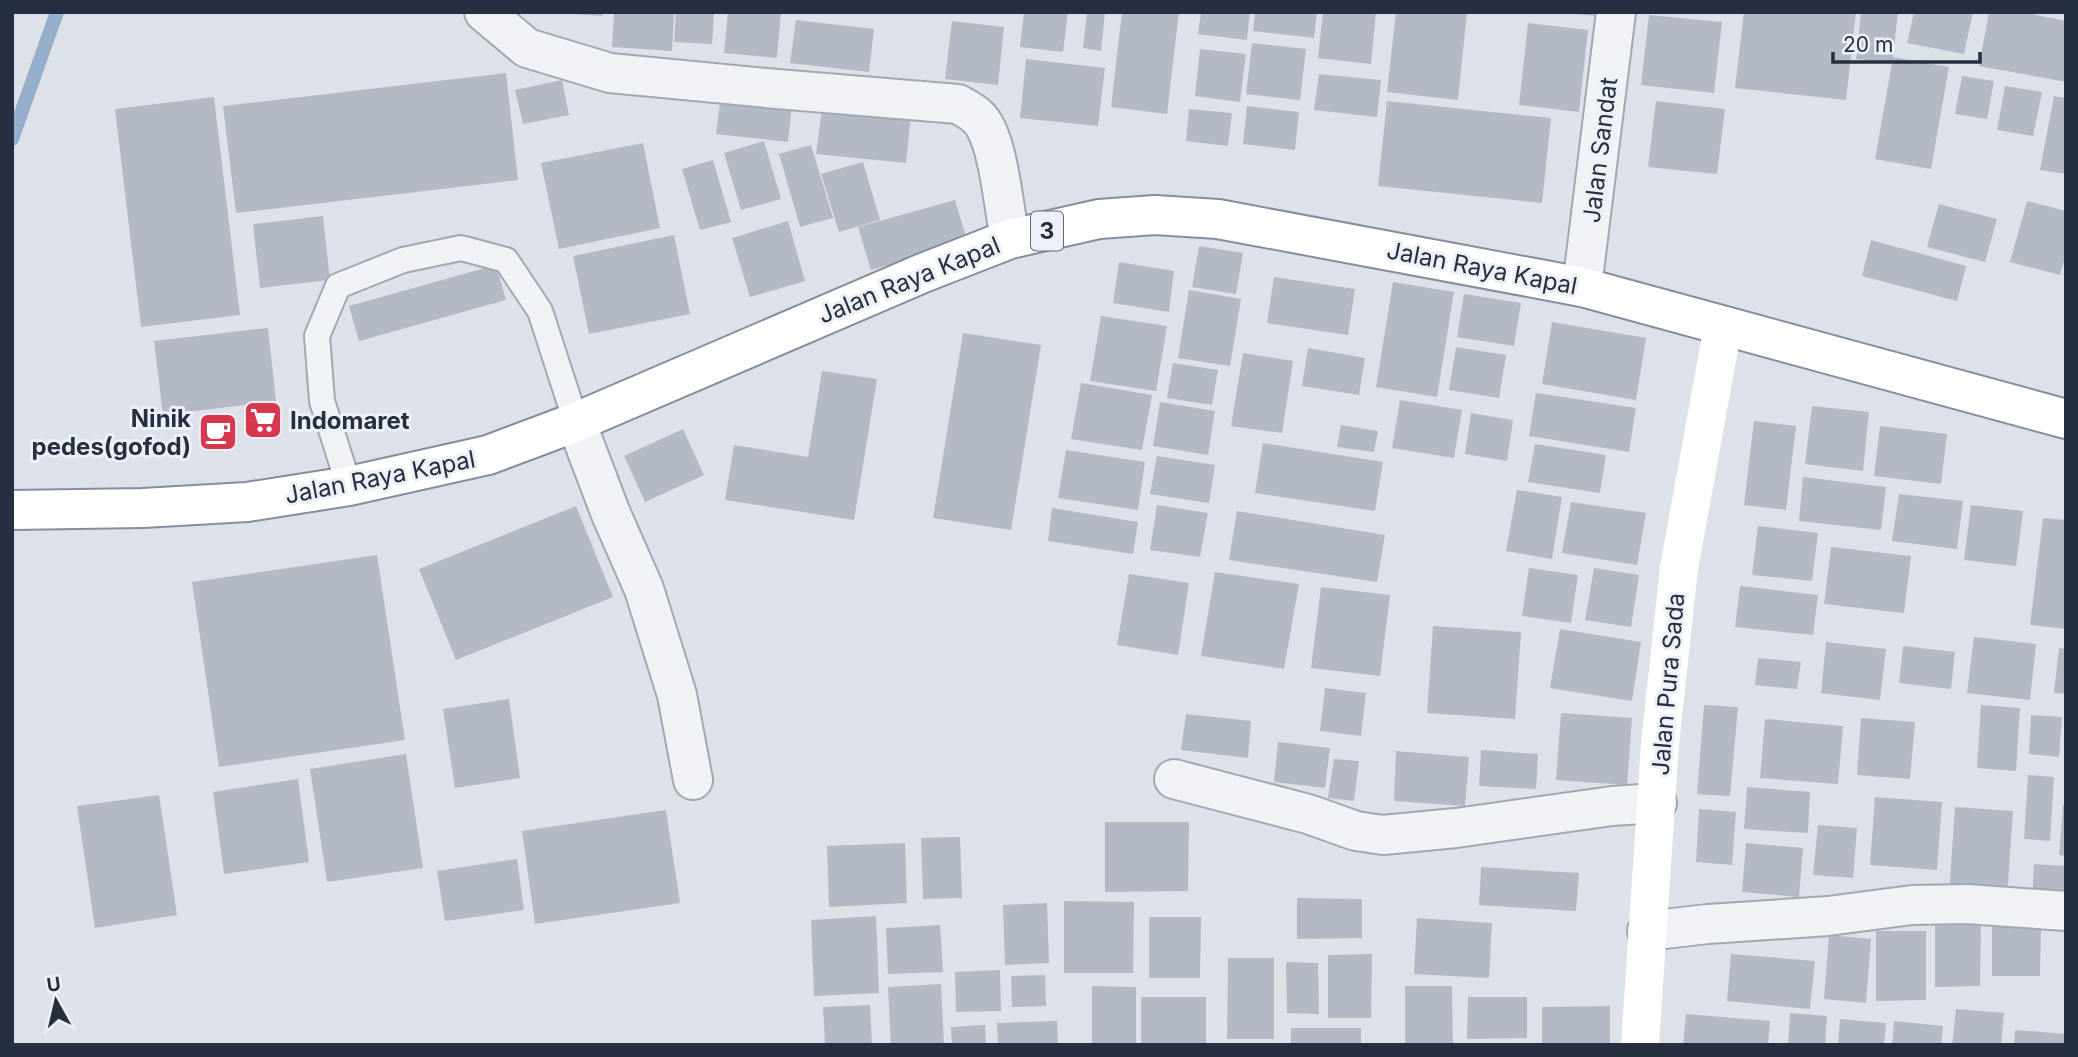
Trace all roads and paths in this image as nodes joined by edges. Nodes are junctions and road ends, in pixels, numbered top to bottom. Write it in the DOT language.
graph roads {
  1 [pos="484,12"];
  2 [pos="1616,12"];
  3 [pos="1010,239"];
  4 [pos="1582,287"];
  5 [pos="1723,326"];
  6 [pos="2066,419"];
  7 [pos="576,422"];
  8 [pos="349,486"];
  9 [pos="12,510"];
  10 [pos="1174,779"];
  11 [pos="692,780"];
  12 [pos="1657,803"];
  13 [pos="2066,911"];
  14 [pos="1647,931"];
  15 [pos="1640,1045"];
  1 -- 3 [label="street"];
  2 -- 4 [label="street, Jalan Sandat"];
  3 -- 4 [label="main road, Jalan Raya Kapal / 3"];
  3 -- 7 [label="main road, Jalan Raya Kapal / 3"];
  4 -- 5 [label="main road, Jalan Raya Kapal / 3"];
  5 -- 6 [label="main road, Jalan Raya Kapal / 3"];
  5 -- 12 [label="main road, Jalan Pura Sada"];
  7 -- 8 [label="main road, Jalan Raya Kapal / 3"];
  7 -- 8 [label="lane"];
  7 -- 11 [label="street"];
  8 -- 9 [label="main road, Jalan Raya Kapal / 3"];
  10 -- 12 [label="street"];
  12 -- 14 [label="main road, Jalan Pura Sada"];
  13 -- 14 [label="street"];
  14 -- 15 [label="main road, Jalan Pura Sada"];
}
